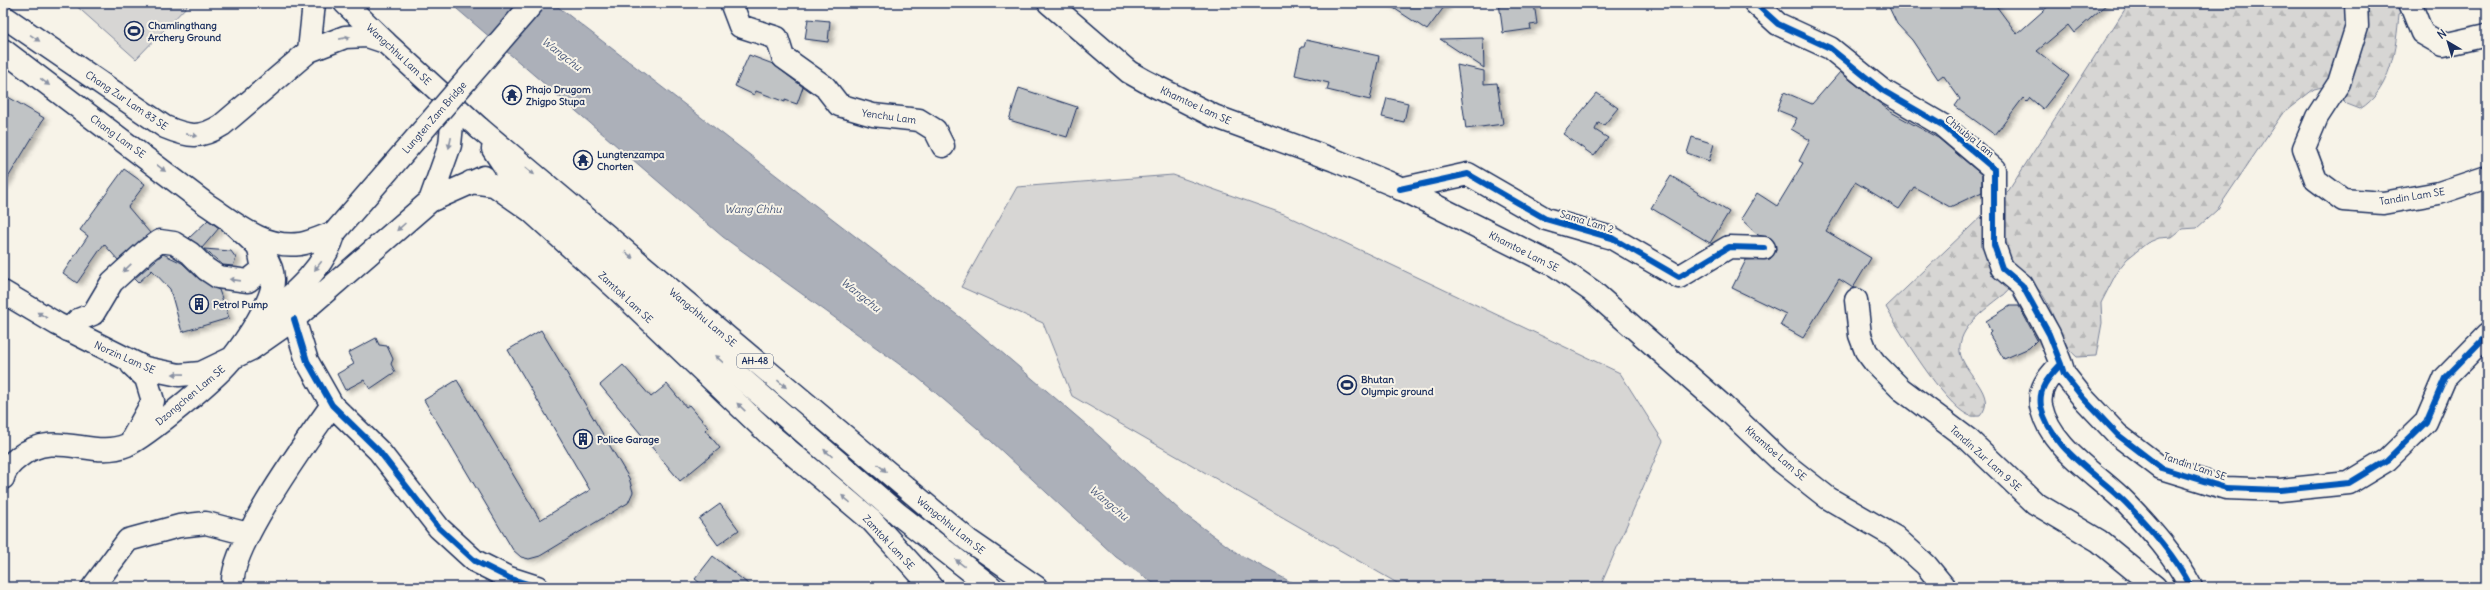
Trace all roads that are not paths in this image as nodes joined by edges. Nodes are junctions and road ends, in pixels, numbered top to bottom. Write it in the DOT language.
graph roads {
  1 [pos="314,3"];
  2 [pos="345,3"];
  3 [pos="533,3"];
  4 [pos="735,3"];
  5 [pos="1049,3"];
  6 [pos="1755,3"];
  7 [pos="2356,3"];
  8 [pos="2410,3"];
  9 [pos="3,16"];
  10 [pos="2487,35"];
  11 [pos="385,42"];
  12 [pos="3,50"];
  13 [pos="308,50"];
  14 [pos="454,104"];
  15 [pos="479,128"];
  16 [pos="943,146"];
  17 [pos="2487,177"];
  18 [pos="471,182"];
  19 [pos="515,182"];
  20 [pos="1400,189"];
  21 [pos="430,201"];
  22 [pos="231,222"];
  23 [pos="335,232"];
  24 [pos="1764,248"];
  25 [pos="259,249"];
  26 [pos="3,292"];
  27 [pos="1856,300"];
  28 [pos="294,319"];
  29 [pos="68,330"];
  30 [pos="248,333"];
  31 [pos="2487,335"];
  32 [pos="126,360"];
  33 [pos="229,361"];
  34 [pos="2062,364"];
  35 [pos="332,405"];
  36 [pos="128,445"];
  37 [pos="6,467"];
  38 [pos="248,534"];
  39 [pos="93,587"];
  40 [pos="233,587"];
  41 [pos="537,587"];
  42 [pos="932,587"];
  43 [pos="991,587"];
  44 [pos="1036,587"];
  45 [pos="1944,587"];
  46 [pos="2155,587"];
  47 [pos="2191,587"];
  1 -- 13 [label="main road"];
  2 -- 11 [label="main road, Wangchhu Lam SE"];
  3 -- 23 [label="main road, Lungten Zam Bridge, bridge"];
  4 -- 16 [label="main road, Yenchu Lam"];
  5 -- 20 [label="main road, Khamtoe Lam SE"];
  6 -- 34 [label="main road, Chhubja Lam"];
  7 -- 17 [label="main road, Tandin Lam SE"];
  8 -- 10 [label="main road"];
  9 -- 13 [label="main road, Chang Zur Lam 83 SE, one-way"];
  13 -- 11 [label="main road, Chang Zur Lam 83 SE, one-way"];
  11 -- 14 [label="main road, Wangchhu Lam SE"];
  12 -- 22 [label="main road, Chang Lam SE, one-way"];
  14 -- 15 [label="main road, Wangchhu Lam SE"];
  14 -- 21 [label="main road, one-way"];
  15 -- 19 [label="main road, Wangchhu Lam SE"];
  15 -- 44 [label="main road, Wangchhu Lam SE / AH-48, one-way"];
  18 -- 19 [label="main road, Wangchhu Lam SE"];
  18 -- 21 [label="main road"];
  42 -- 18 [label="main road, Zamtok Lam SE, one-way"];
  43 -- 19 [label="main road, Wangchhu Lam SE / AH-48, one-way"];
  20 -- 24 [label="main road, Sama Lam 2"];
  20 -- 45 [label="main road, Khamtoe Lam SE"];
  21 -- 28 [label="main road, one-way"];
  22 -- 23 [label="main road, Chang Lam SE"];
  22 -- 25 [label="main road, Chang Lam SE"];
  23 -- 30 [label="main road, one-way"];
  25 -- 29 [label="main road, one-way"];
  25 -- 30 [label="main road, Chang Lam SE"];
  29 -- 26 [label="main road, Norzin Lam SE, one-way"];
  27 -- 46 [label="main road, Tandin Zur Lam 9 SE"];
  28 -- 33 [label="main road, Norzin Lam SE"];
  28 -- 35 [label="main road"];
  29 -- 32 [label="main road, Norzin Lam SE"];
  30 -- 33 [label="main road"];
  31 -- 34 [label="main road, Tandin Lam SE"];
  33 -- 32 [label="main road, Norzin Lam SE, one-way"];
  32 -- 36 [label="main road"];
  33 -- 36 [label="main road, Dzongchen Lam SE"];
  34 -- 47 [label="main road"];
  35 -- 38 [label="main road"];
  35 -- 41 [label="main road"];
  36 -- 37 [label="main road, Dzongchen Lam SE"];
  38 -- 39 [label="main road"];
  38 -- 40 [label="main road"];
}
